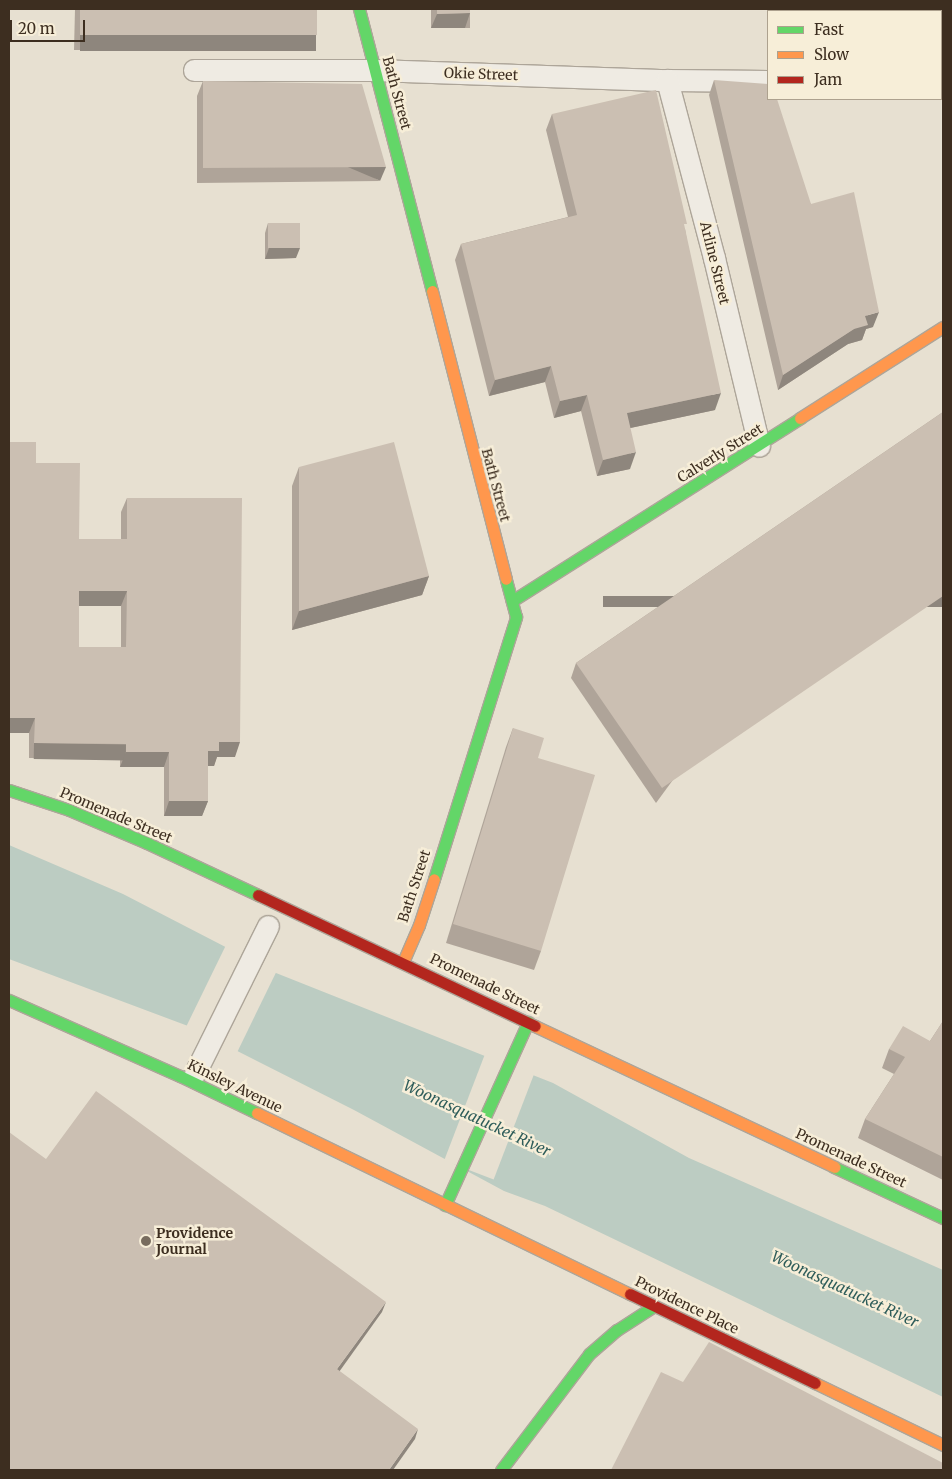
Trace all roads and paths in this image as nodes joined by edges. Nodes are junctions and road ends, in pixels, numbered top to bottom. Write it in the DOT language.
graph roads {
  1 [pos="359,9"];
  2 [pos="194,70"];
  3 [pos="375,70"];
  4 [pos="667,80"];
  5 [pos="767,82"];
  6 [pos="943,327"];
  7 [pos="760,446"];
  8 [pos="512,601"];
  9 [pos="9,790"];
  10 [pos="264,934"];
  11 [pos="403,962"];
  12 [pos="9,1000"];
  13 [pos="528,1022"];
  14 [pos="195,1073"];
  15 [pos="445,1205"];
  16 [pos="943,1218"];
  17 [pos="654,1306"];
  18 [pos="943,1445"];
  19 [pos="501,1470"];
  1 -- 3 [label="main road, Bath Street"];
  2 -- 3 [label="street, Okie Street"];
  3 -- 4 [label="street, Okie Street"];
  3 -- 8 [label="main road, Bath Street"];
  4 -- 5 [label="street, Okie Street"];
  4 -- 7 [label="street, Arline Street"];
  6 -- 7 [label="main road, Calverly Street"];
  7 -- 8 [label="main road, Calverly Street"];
  8 -- 11 [label="main road, Bath Street"];
  9 -- 11 [label="main road, Promenade Street"];
  10 -- 14 [label="street"];
  11 -- 13 [label="main road, Promenade Street"];
  12 -- 15 [label="main road, Kinsley Avenue"];
  13 -- 15 [label="main road"];
  13 -- 16 [label="main road, Promenade Street"];
  15 -- 17 [label="main road, Providence Place"];
  17 -- 18 [label="main road, Providence Place"];
  17 -- 19 [label="main road"];
}
